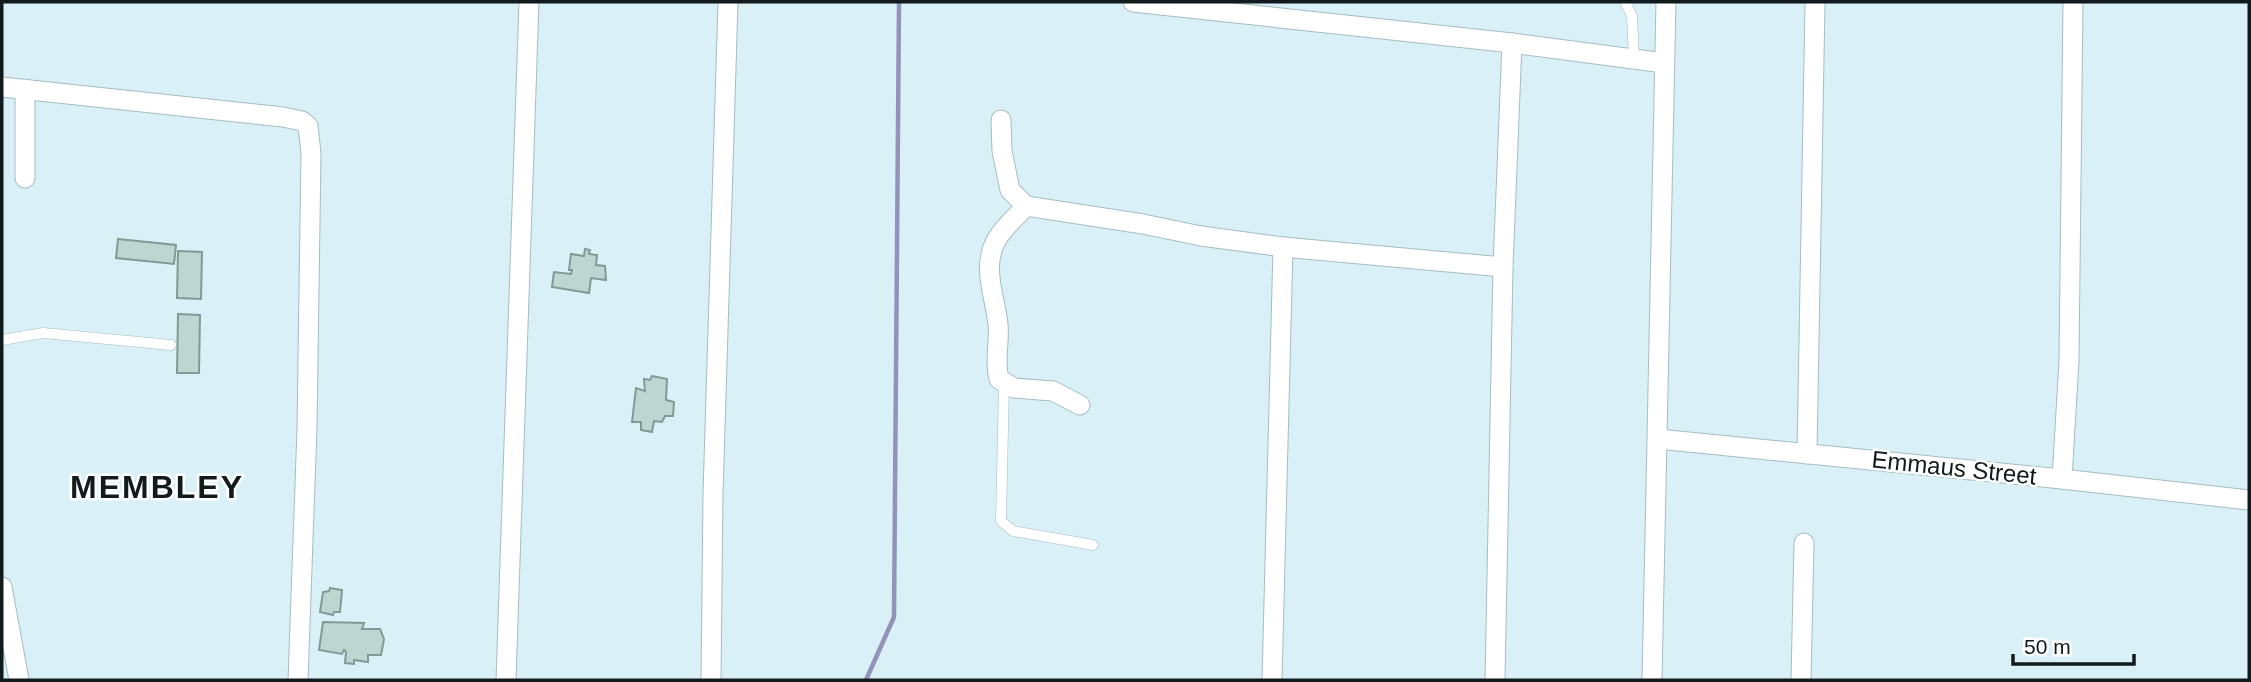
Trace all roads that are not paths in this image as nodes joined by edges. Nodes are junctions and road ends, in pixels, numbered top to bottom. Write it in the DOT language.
graph roads {
  1 [pos="529,2"];
  2 [pos="728,2"];
  3 [pos="1133,2"];
  4 [pos="1625,2"];
  5 [pos="1666,2"];
  6 [pos="1815,2"];
  7 [pos="2073,2"];
  8 [pos="1512,43"];
  9 [pos="1634,59"];
  10 [pos="1664,63"];
  11 [pos="2,87"];
  12 [pos="25,89"];
  13 [pos="1001,120"];
  14 [pos="25,178"];
  15 [pos="1026,206"];
  16 [pos="1283,247"];
  17 [pos="1503,267"];
  18 [pos="2,340"];
  19 [pos="171,345"];
  20 [pos="1004,384"];
  21 [pos="1080,405"];
  22 [pos="1658,439"];
  23 [pos="1807,454"];
  24 [pos="2062,478"];
  25 [pos="2249,500"];
  26 [pos="1804,543"];
  27 [pos="1093,545"];
  28 [pos="2,587"];
  29 [pos="19,680"];
  30 [pos="298,680"];
  31 [pos="506,680"];
  32 [pos="711,680"];
  33 [pos="1272,680"];
  34 [pos="1495,680"];
  35 [pos="1652,680"];
  36 [pos="1801,680"];
  1 -- 31 [label="street"];
  2 -- 32 [label="street"];
  3 -- 8 [label="street"];
  4 -- 9 [label="lane"];
  5 -- 10 [label="street"];
  6 -- 23 [label="street"];
  7 -- 24 [label="street"];
  8 -- 9 [label="street"];
  8 -- 17 [label="street"];
  9 -- 10 [label="street"];
  10 -- 22 [label="street"];
  11 -- 12 [label="street"];
  12 -- 14 [label="street"];
  12 -- 30 [label="street"];
  13 -- 15 [label="street"];
  15 -- 16 [label="street"];
  15 -- 20 [label="street"];
  16 -- 17 [label="street"];
  16 -- 33 [label="street"];
  17 -- 34 [label="street"];
  18 -- 19 [label="lane"];
  20 -- 21 [label="street"];
  20 -- 27 [label="lane"];
  22 -- 23 [label="street, Emmaus Street"];
  22 -- 35 [label="street"];
  23 -- 24 [label="street, Emmaus Street"];
  24 -- 25 [label="street, Emmaus Street"];
  26 -- 36 [label="street"];
  28 -- 29 [label="street"];
}
